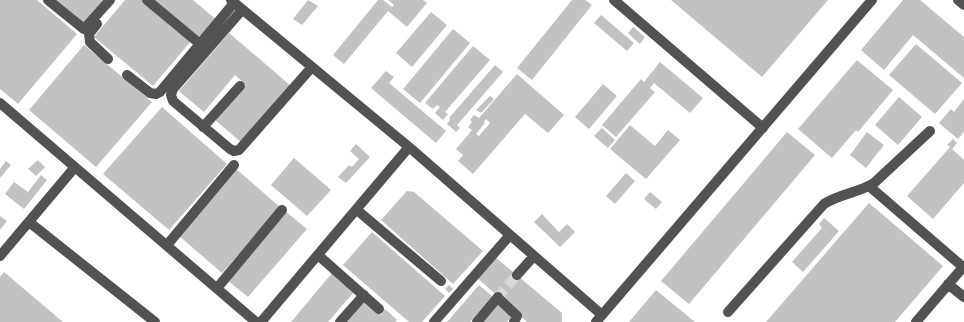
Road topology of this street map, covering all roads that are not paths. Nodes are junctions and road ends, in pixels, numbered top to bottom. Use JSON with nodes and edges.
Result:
{"nodes":[{"id":1,"x":48,"y":0,"type":"edge"},
{"id":2,"x":110,"y":0,"type":"edge"},
{"id":3,"x":118,"y":0,"type":"edge"},
{"id":4,"x":147,"y":0,"type":"edge"},
{"id":5,"x":614,"y":0,"type":"edge"},
{"id":6,"x":872,"y":0,"type":"edge"},
{"id":7,"x":958,"y":0,"type":"edge"},
{"id":8,"x":232,"y":1,"type":"edge"},
{"id":9,"x":964,"y":5,"type":"edge"},
{"id":10,"x":242,"y":10,"type":"junction"},
{"id":11,"x":200,"y":44,"type":"junction"},
{"id":12,"x":108,"y":59,"type":"dead end"},
{"id":13,"x":312,"y":67,"type":"junction"},
{"id":14,"x":127,"y":75,"type":"dead end"},
{"id":15,"x":240,"y":86,"type":"dead end"},
{"id":16,"x":0,"y":103,"type":"edge"},
{"id":17,"x":203,"y":127,"type":"junction"},
{"id":18,"x":763,"y":128,"type":"junction"},
{"id":19,"x":930,"y":131,"type":"dead end"},
{"id":20,"x":409,"y":147,"type":"junction"},
{"id":21,"x":234,"y":166,"type":"dead end"},
{"id":22,"x":75,"y":167,"type":"junction"},
{"id":23,"x":869,"y":186,"type":"junction"},
{"id":24,"x":282,"y":210,"type":"dead end"},
{"id":25,"x":357,"y":210,"type":"junction"},
{"id":26,"x":29,"y":222,"type":"junction"},
{"id":27,"x":510,"y":235,"type":"junction"},
{"id":28,"x":167,"y":245,"type":"junction"},
{"id":29,"x":318,"y":255,"type":"junction"},
{"id":30,"x":0,"y":256,"type":"edge"},
{"id":31,"x":534,"y":256,"type":"junction"},
{"id":32,"x":963,"y":267,"type":"edge"},
{"id":33,"x":517,"y":275,"type":"tunnel mouth"},
{"id":34,"x":441,"y":281,"type":"dead end"},
{"id":35,"x":948,"y":284,"type":"junction"},
{"id":36,"x":218,"y":288,"type":"junction"},
{"id":37,"x":364,"y":295,"type":"junction"},
{"id":38,"x":964,"y":297,"type":"edge"},
{"id":39,"x":379,"y":309,"type":"dead end"},
{"id":40,"x":728,"y":312,"type":"dead end"},
{"id":41,"x":599,"y":319,"type":"edge"},
{"id":42,"x":155,"y":322,"type":"edge"},
{"id":43,"x":256,"y":322,"type":"edge"},
{"id":44,"x":261,"y":322,"type":"edge"},
{"id":45,"x":340,"y":322,"type":"edge"},
{"id":46,"x":434,"y":322,"type":"edge"},
{"id":47,"x":477,"y":322,"type":"edge"},
{"id":48,"x":514,"y":322,"type":"edge"},
{"id":49,"x":916,"y":322,"type":"edge"}],
"edges":[{"from":1,"to":2,"type":"street"},
{"from":3,"to":12,"type":"street"},
{"from":4,"to":11,"type":"street"},
{"from":5,"to":18,"type":"street"},
{"from":6,"to":18,"type":"street"},
{"from":7,"to":9,"type":"street"},
{"from":8,"to":10,"type":"street"},
{"from":8,"to":11,"type":"street"},
{"from":10,"to":13,"type":"street"},
{"from":10,"to":17,"type":"street"},
{"from":11,"to":14,"type":"street"},
{"from":13,"to":17,"type":"street"},
{"from":13,"to":20,"type":"street"},
{"from":15,"to":17,"type":"street"},
{"from":16,"to":22,"type":"street"},
{"from":18,"to":41,"type":"street"},
{"from":19,"to":23,"type":"street"},
{"from":20,"to":25,"type":"street"},
{"from":20,"to":27,"type":"street"},
{"from":21,"to":28,"type":"street"},
{"from":22,"to":26,"type":"street"},
{"from":22,"to":28,"type":"street"},
{"from":23,"to":32,"type":"street"},
{"from":23,"to":40,"type":"street"},
{"from":24,"to":36,"type":"street"},
{"from":25,"to":29,"type":"street"},
{"from":25,"to":34,"type":"street"},
{"from":26,"to":30,"type":"street"},
{"from":26,"to":42,"type":"street"},
{"from":27,"to":31,"type":"street"},
{"from":27,"to":46,"type":"street"},
{"from":28,"to":36,"type":"street"},
{"from":29,"to":37,"type":"street"},
{"from":29,"to":44,"type":"street"},
{"from":31,"to":33,"type":"street"},
{"from":31,"to":41,"type":"street"},
{"from":32,"to":35,"type":"street"},
{"from":35,"to":38,"type":"street"},
{"from":35,"to":49,"type":"street"},
{"from":36,"to":43,"type":"street"},
{"from":37,"to":39,"type":"street"},
{"from":37,"to":45,"type":"street"},
{"from":47,"to":48,"type":"street"}]}
